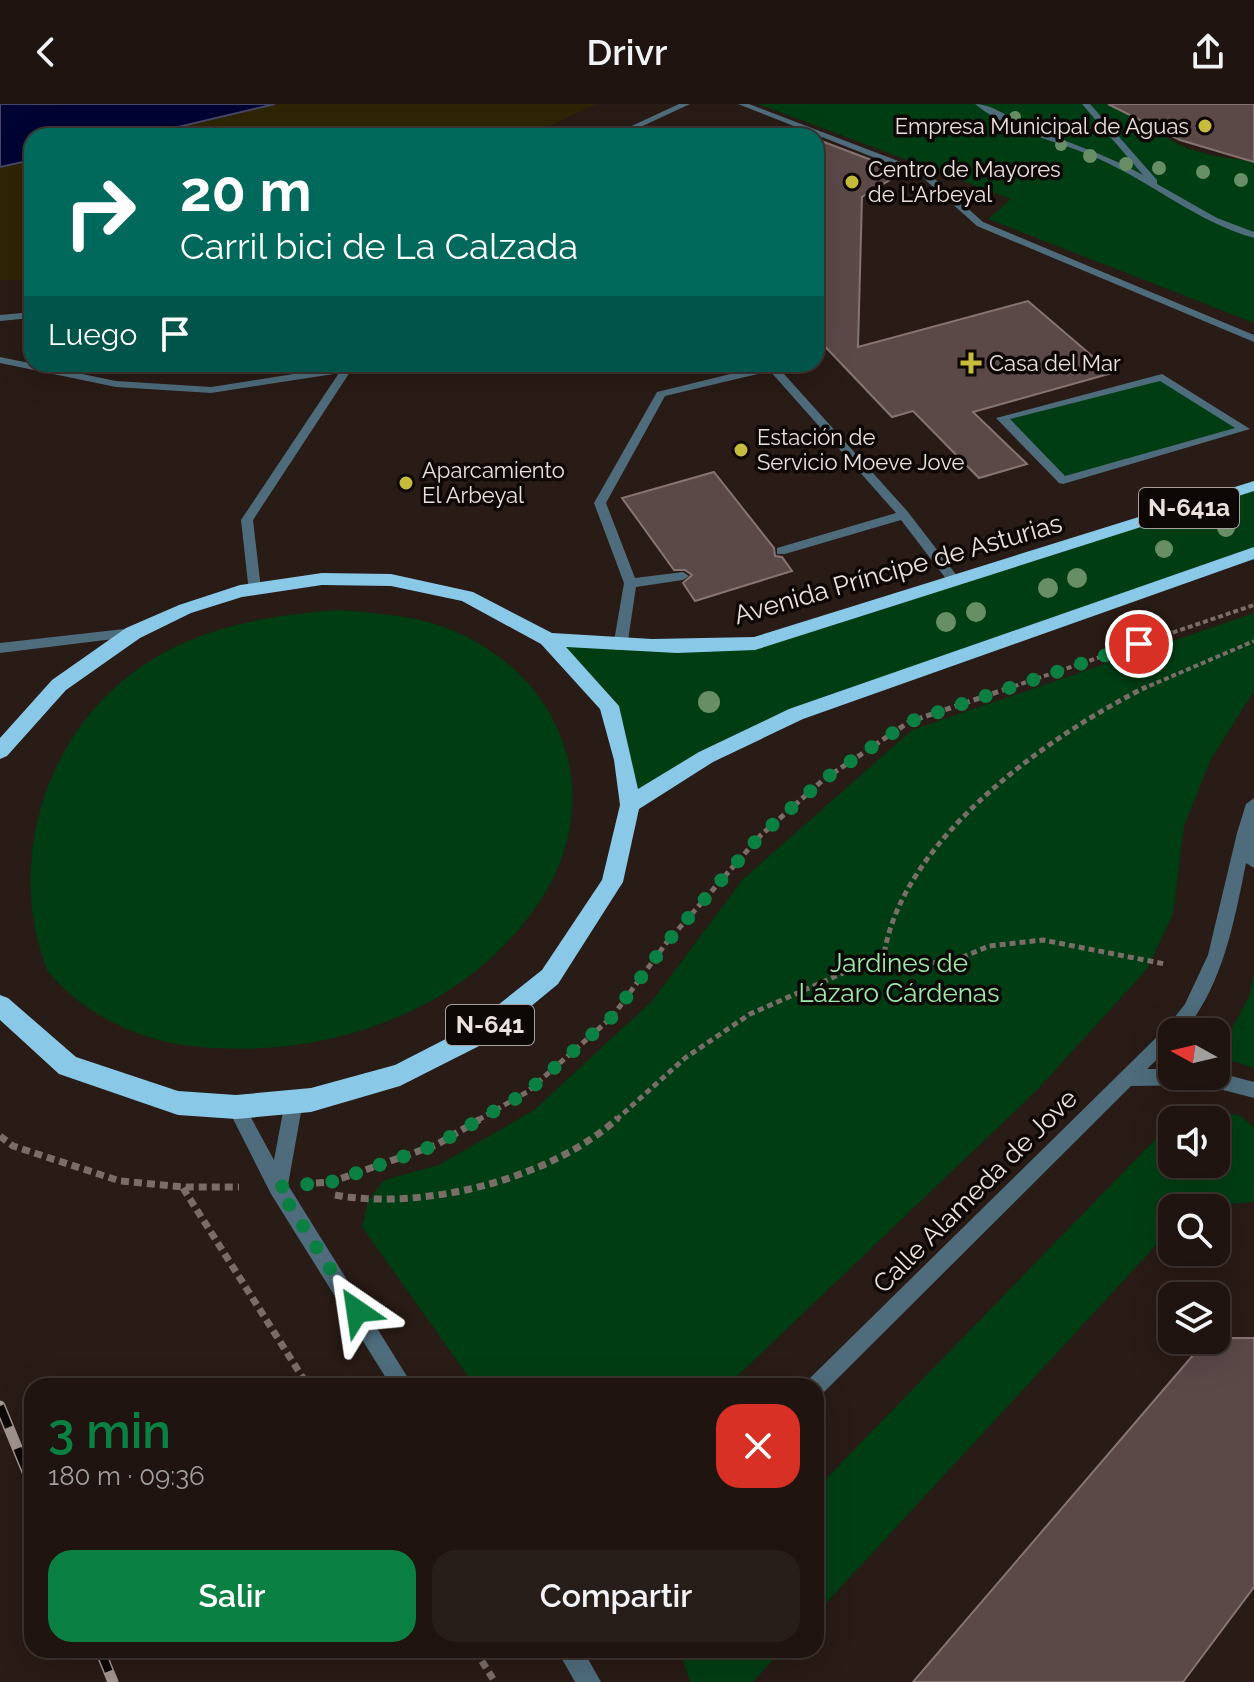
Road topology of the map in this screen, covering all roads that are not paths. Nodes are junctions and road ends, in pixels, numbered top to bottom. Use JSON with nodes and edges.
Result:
{"nodes":[{"id":1,"x":686,"y":104,"type":"edge"},
{"id":2,"x":742,"y":104,"type":"edge"},
{"id":3,"x":979,"y":104,"type":"edge"},
{"id":4,"x":1086,"y":104,"type":"edge"},
{"id":5,"x":632,"y":128,"type":"edge"},
{"id":6,"x":804,"y":128,"type":"edge"},
{"id":7,"x":824,"y":136,"type":"edge"},
{"id":8,"x":1160,"y":189,"type":"junction"},
{"id":9,"x":1254,"y":222,"type":"edge"},
{"id":10,"x":1242,"y":232,"type":"junction"},
{"id":11,"x":1254,"y":235,"type":"edge"},
{"id":12,"x":1165,"y":302,"type":"junction"},
{"id":13,"x":1149,"y":310,"type":"dead end"},
{"id":14,"x":24,"y":316,"type":"edge"},
{"id":15,"x":0,"y":318,"type":"edge"},
{"id":16,"x":1254,"y":326,"type":"edge"},
{"id":17,"x":1232,"y":331,"type":"junction"},
{"id":18,"x":1254,"y":339,"type":"edge"},
{"id":19,"x":0,"y":360,"type":"edge"},
{"id":20,"x":24,"y":366,"type":"edge"},
{"id":21,"x":47,"y":372,"type":"edge"},
{"id":22,"x":315,"y":372,"type":"edge"},
{"id":23,"x":346,"y":372,"type":"edge"},
{"id":24,"x":751,"y":372,"type":"edge"},
{"id":25,"x":776,"y":372,"type":"edge"},
{"id":26,"x":1249,"y":433,"type":"edge"},
{"id":27,"x":1254,"y":486,"type":"edge"},
{"id":28,"x":904,"y":515,"type":"junction"},
{"id":29,"x":1123,"y":529,"type":"joint"},
{"id":30,"x":781,"y":551,"type":"dead end"},
{"id":31,"x":1254,"y":553,"type":"edge"},
{"id":32,"x":683,"y":576,"type":"dead end"},
{"id":33,"x":955,"y":581,"type":"junction"},
{"id":34,"x":630,"y":583,"type":"junction"},
{"id":35,"x":254,"y":589,"type":"junction"},
{"id":36,"x":133,"y":633,"type":"junction"},
{"id":37,"x":548,"y":639,"type":"junction"},
{"id":38,"x":620,"y":647,"type":"junction"},
{"id":39,"x":0,"y":648,"type":"edge"},
{"id":40,"x":0,"y":751,"type":"edge"},
{"id":41,"x":1254,"y":804,"type":"edge"},
{"id":42,"x":630,"y":805,"type":"junction"},
{"id":43,"x":1245,"y":831,"type":"junction"},
{"id":44,"x":1254,"y":862,"type":"edge"},
{"id":45,"x":0,"y":1005,"type":"edge"},
{"id":46,"x":1187,"y":1018,"type":"edge"},
{"id":47,"x":1158,"y":1046,"type":"edge"},
{"id":48,"x":1125,"y":1078,"type":"junction"},
{"id":49,"x":1254,"y":1090,"type":"edge"},
{"id":50,"x":294,"y":1101,"type":"junction"},
{"id":51,"x":236,"y":1107,"type":"junction"},
{"id":52,"x":278,"y":1187,"type":"junction"},
{"id":53,"x":398,"y":1378,"type":"edge"},
{"id":54,"x":824,"y":1378,"type":"edge"},
{"id":55,"x":574,"y":1658,"type":"edge"},
{"id":56,"x":589,"y":1682,"type":"edge"}],
"edges":[{"from":1,"to":5,"type":"street"},
{"from":2,"to":6,"type":"street"},
{"from":3,"to":8,"type":"street"},
{"from":4,"to":8,"type":"street"},
{"from":7,"to":12,"type":"street"},
{"from":8,"to":10,"type":"street"},
{"from":9,"to":10,"type":"street"},
{"from":10,"to":11,"type":"street"},
{"from":12,"to":13,"type":"street"},
{"from":12,"to":17,"type":"street"},
{"from":14,"to":15,"type":"street"},
{"from":16,"to":17,"type":"street"},
{"from":17,"to":18,"type":"street"},
{"from":19,"to":20,"type":"street"},
{"from":21,"to":22,"type":"street"},
{"from":23,"to":35,"type":"street"},
{"from":24,"to":34,"type":"street"},
{"from":25,"to":28,"type":"street"},
{"from":26,"to":26,"type":"street"},
{"from":27,"to":29,"type":"highway","name":"Avenida Príncipe de Asturias","number":"N-641a"},
{"from":28,"to":30,"type":"street"},
{"from":28,"to":33,"type":"street"},
{"from":29,"to":33,"type":"highway","name":"Avenida Príncipe de Asturias","number":"N-641"},
{"from":31,"to":42,"type":"highway"},
{"from":32,"to":34,"type":"street"},
{"from":33,"to":38,"type":"highway","name":"Avenida Príncipe de Asturias","number":"N-641"},
{"from":34,"to":38,"type":"street"},
{"from":35,"to":36,"type":"highway","number":"N-641"},
{"from":35,"to":37,"type":"highway","number":"N-641"},
{"from":36,"to":39,"type":"street"},
{"from":36,"to":40,"type":"highway","number":"N-641"},
{"from":37,"to":38,"type":"highway","name":"Avenida Príncipe de Asturias","number":"N-641"},
{"from":37,"to":42,"type":"highway","number":"N-641"},
{"from":41,"to":43,"type":"street","name":"Calle Alameda de Jove"},
{"from":42,"to":50,"type":"highway","number":"N-641"},
{"from":43,"to":44,"type":"street"},
{"from":43,"to":46,"type":"street","name":"Calle Alameda de Jove"},
{"from":45,"to":51,"type":"highway","number":"N-641"},
{"from":47,"to":48,"type":"street","name":"Calle Alameda de Jove"},
{"from":48,"to":49,"type":"street"},
{"from":48,"to":54,"type":"street","name":"Calle Alameda de Jove"},
{"from":50,"to":51,"type":"highway","number":"N-641"},
{"from":50,"to":52,"type":"street"},
{"from":51,"to":52,"type":"street"},
{"from":52,"to":53,"type":"street"},
{"from":55,"to":56,"type":"street"}]}
